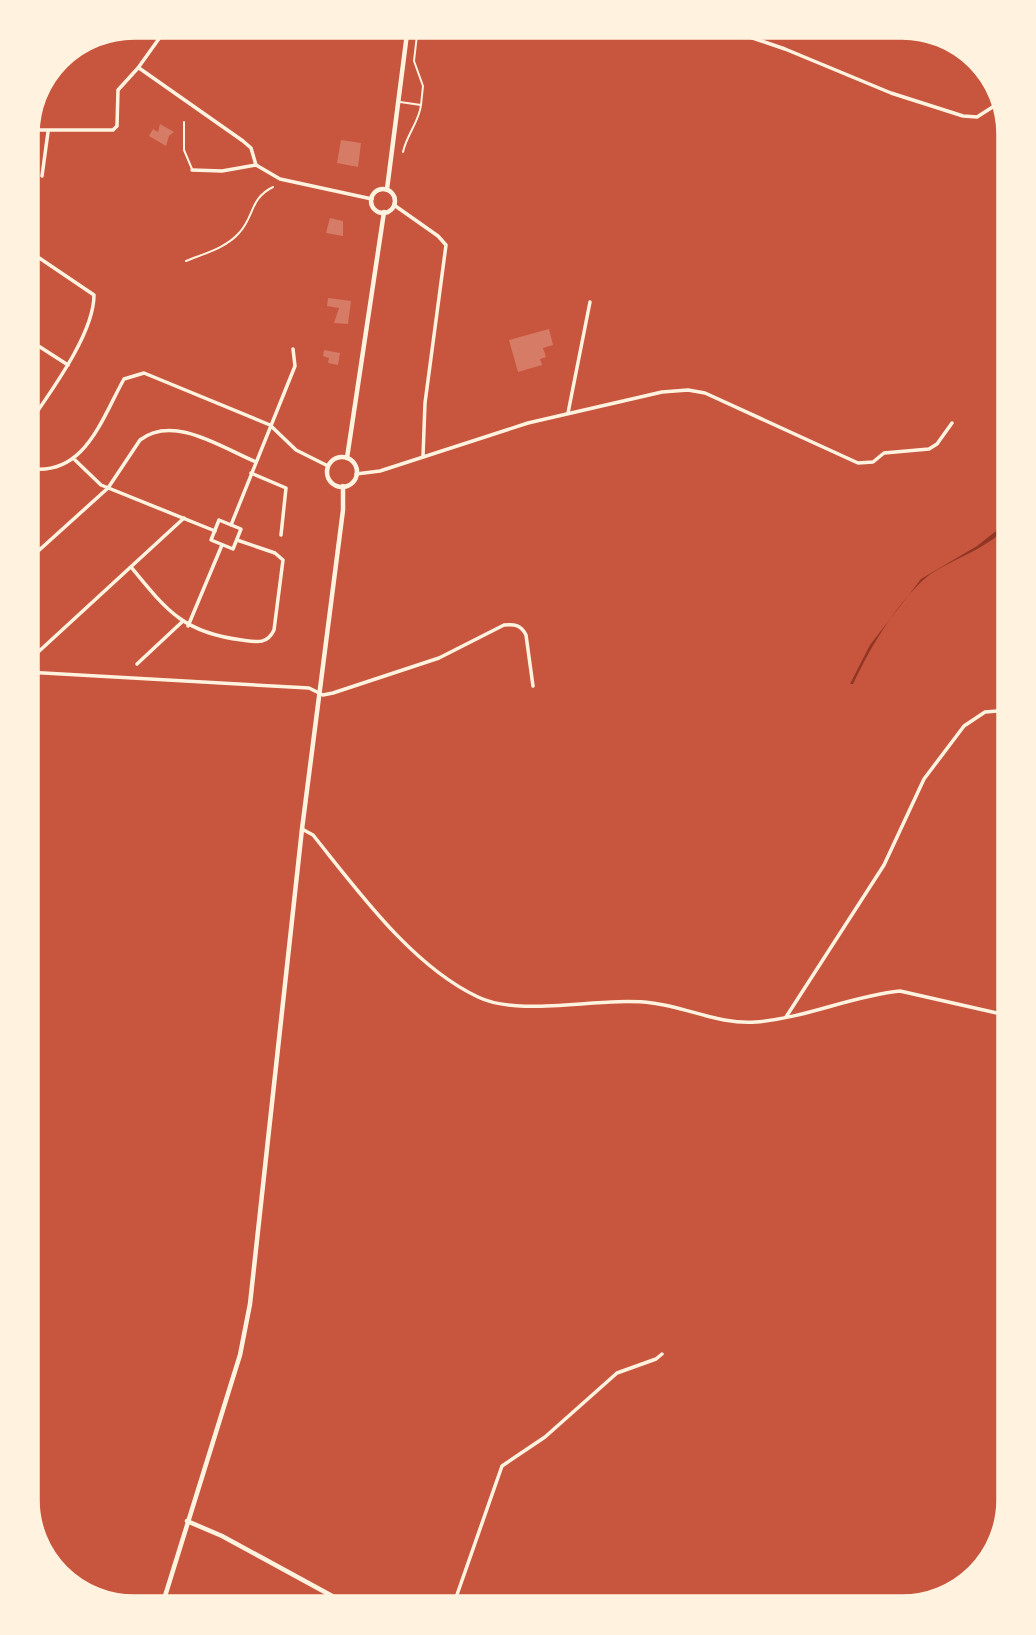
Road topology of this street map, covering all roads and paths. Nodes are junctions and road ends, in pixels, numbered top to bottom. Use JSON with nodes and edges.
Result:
{"nodes":[{"id":1,"x":160,"y":39,"type":"edge"},
{"id":2,"x":406,"y":39,"type":"edge"},
{"id":3,"x":417,"y":39,"type":"edge"},
{"id":4,"x":755,"y":39,"type":"edge"},
{"id":5,"x":138,"y":68,"type":"junction"},
{"id":6,"x":399,"y":102,"type":"junction"},
{"id":7,"x":421,"y":105,"type":"junction"},
{"id":8,"x":993,"y":106,"type":"edge"},
{"id":9,"x":184,"y":122,"type":"dead end"},
{"id":10,"x":39,"y":131,"type":"edge"},
{"id":11,"x":48,"y":132,"type":"junction"},
{"id":12,"x":402,"y":152,"type":"dead end"},
{"id":13,"x":256,"y":165,"type":"junction"},
{"id":14,"x":192,"y":170,"type":"joint"},
{"id":15,"x":42,"y":176,"type":"dead end"},
{"id":16,"x":273,"y":187,"type":"dead end"},
{"id":17,"x":387,"y":189,"type":"junction"},
{"id":18,"x":372,"y":200,"type":"junction"},
{"id":19,"x":394,"y":205,"type":"junction"},
{"id":20,"x":384,"y":212,"type":"junction"},
{"id":21,"x":39,"y":259,"type":"edge"},
{"id":22,"x":186,"y":261,"type":"dead end"},
{"id":23,"x":590,"y":302,"type":"dead end"},
{"id":24,"x":39,"y":346,"type":"edge"},
{"id":25,"x":293,"y":349,"type":"dead end"},
{"id":26,"x":68,"y":365,"type":"junction"},
{"id":27,"x":39,"y":408,"type":"edge"},
{"id":28,"x":568,"y":413,"type":"junction"},
{"id":29,"x":951,"y":423,"type":"dead end"},
{"id":30,"x":270,"y":425,"type":"junction"},
{"id":31,"x":423,"y":456,"type":"junction"},
{"id":32,"x":347,"y":458,"type":"junction"},
{"id":33,"x":75,"y":460,"type":"junction"},
{"id":34,"x":256,"y":461,"type":"junction"},
{"id":35,"x":328,"y":466,"type":"junction"},
{"id":36,"x":39,"y":469,"type":"edge"},
{"id":37,"x":251,"y":473,"type":"junction"},
{"id":38,"x":356,"y":474,"type":"junction"},
{"id":39,"x":343,"y":486,"type":"junction"},
{"id":40,"x":108,"y":488,"type":"junction"},
{"id":41,"x":184,"y":518,"type":"junction"},
{"id":42,"x":231,"y":524,"type":"junction"},
{"id":43,"x":215,"y":531,"type":"junction"},
{"id":44,"x":281,"y":535,"type":"dead end"},
{"id":45,"x":237,"y":540,"type":"junction"},
{"id":46,"x":222,"y":545,"type":"junction"},
{"id":47,"x":39,"y":550,"type":"edge"},
{"id":48,"x":131,"y":567,"type":"junction"},
{"id":49,"x":183,"y":621,"type":"junction"},
{"id":50,"x":188,"y":626,"type":"junction"},
{"id":51,"x":39,"y":651,"type":"edge"},
{"id":52,"x":137,"y":664,"type":"dead end"},
{"id":53,"x":39,"y":674,"type":"edge"},
{"id":54,"x":533,"y":686,"type":"dead end"},
{"id":55,"x":320,"y":693,"type":"junction"},
{"id":56,"x":998,"y":710,"type":"edge"},
{"id":57,"x":302,"y":830,"type":"junction"},
{"id":58,"x":998,"y":1013,"type":"edge"},
{"id":59,"x":786,"y":1017,"type":"junction"},
{"id":60,"x":662,"y":1354,"type":"dead end"},
{"id":61,"x":187,"y":1521,"type":"junction"},
{"id":62,"x":165,"y":1596,"type":"edge"},
{"id":63,"x":332,"y":1596,"type":"edge"},
{"id":64,"x":457,"y":1596,"type":"edge"}],
"edges":[{"from":1,"to":5,"type":"street"},
{"from":2,"to":6,"type":"street"},
{"from":3,"to":7,"type":"lane"},
{"from":4,"to":8,"type":"street"},
{"from":5,"to":11,"type":"street"},
{"from":5,"to":13,"type":"street"},
{"from":6,"to":7,"type":"lane"},
{"from":6,"to":17,"type":"street"},
{"from":7,"to":12,"type":"lane"},
{"from":9,"to":14,"type":"lane"},
{"from":10,"to":11,"type":"street"},
{"from":11,"to":15,"type":"street"},
{"from":13,"to":14,"type":"street"},
{"from":13,"to":18,"type":"street"},
{"from":16,"to":22,"type":"path"},
{"from":17,"to":18,"type":"street"},
{"from":17,"to":19,"type":"street"},
{"from":18,"to":20,"type":"street"},
{"from":19,"to":20,"type":"street"},
{"from":19,"to":31,"type":"street"},
{"from":20,"to":32,"type":"street"},
{"from":21,"to":26,"type":"street"},
{"from":23,"to":28,"type":"street"},
{"from":24,"to":26,"type":"street"},
{"from":25,"to":30,"type":"street"},
{"from":26,"to":27,"type":"street"},
{"from":28,"to":29,"type":"street"},
{"from":28,"to":31,"type":"street"},
{"from":30,"to":33,"type":"street"},
{"from":30,"to":34,"type":"street"},
{"from":30,"to":35,"type":"street"},
{"from":31,"to":38,"type":"street"},
{"from":32,"to":35,"type":"street"},
{"from":32,"to":38,"type":"street"},
{"from":33,"to":36,"type":"street"},
{"from":33,"to":40,"type":"street"},
{"from":34,"to":37,"type":"street"},
{"from":34,"to":40,"type":"street"},
{"from":35,"to":39,"type":"street"},
{"from":37,"to":42,"type":"street"},
{"from":37,"to":44,"type":"street"},
{"from":38,"to":39,"type":"street"},
{"from":39,"to":55,"type":"street"},
{"from":40,"to":41,"type":"street"},
{"from":40,"to":47,"type":"street"},
{"from":41,"to":43,"type":"street"},
{"from":41,"to":48,"type":"street"},
{"from":42,"to":43,"type":"street"},
{"from":42,"to":45,"type":"street"},
{"from":43,"to":46,"type":"street"},
{"from":45,"to":46,"type":"street"},
{"from":45,"to":50,"type":"street"},
{"from":46,"to":50,"type":"street"},
{"from":48,"to":49,"type":"street"},
{"from":48,"to":51,"type":"street"},
{"from":49,"to":50,"type":"street"},
{"from":49,"to":52,"type":"street"},
{"from":53,"to":55,"type":"street"},
{"from":54,"to":55,"type":"street"},
{"from":55,"to":57,"type":"street"},
{"from":56,"to":59,"type":"street"},
{"from":57,"to":59,"type":"street"},
{"from":57,"to":61,"type":"street"},
{"from":58,"to":59,"type":"street"},
{"from":60,"to":64,"type":"street"},
{"from":61,"to":62,"type":"street"},
{"from":61,"to":63,"type":"street"}]}
